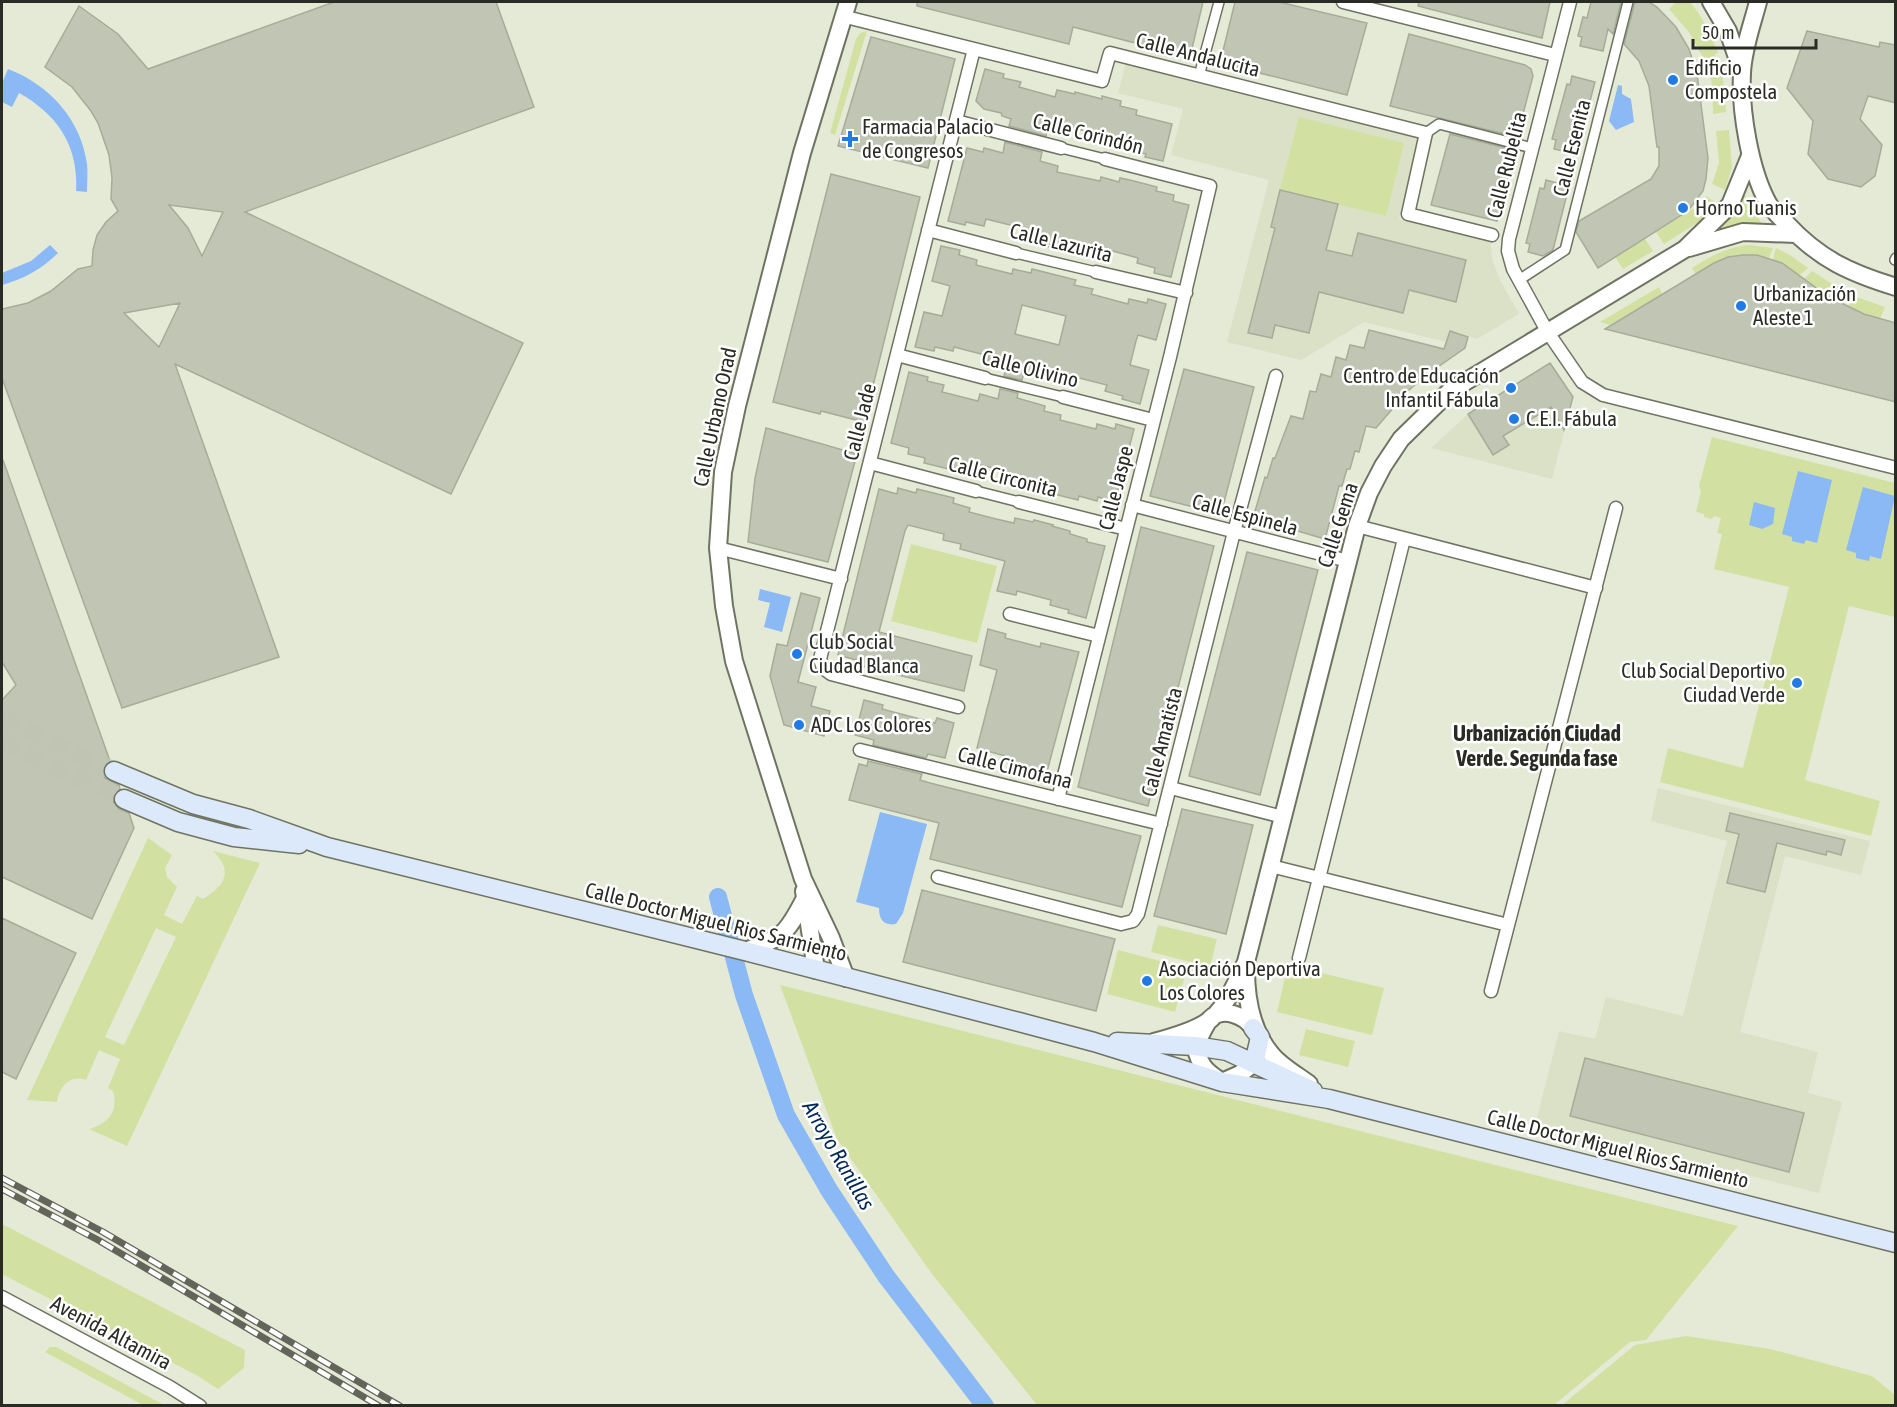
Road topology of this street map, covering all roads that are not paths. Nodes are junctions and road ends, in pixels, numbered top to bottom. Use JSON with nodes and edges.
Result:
{"nodes":[{"id":1,"x":1219,"y":2,"type":"edge"},
{"id":2,"x":1343,"y":2,"type":"edge"},
{"id":3,"x":1570,"y":2,"type":"edge"},
{"id":4,"x":1628,"y":2,"type":"edge"},
{"id":5,"x":1711,"y":2,"type":"edge"},
{"id":6,"x":1758,"y":2,"type":"edge"},
{"id":7,"x":845,"y":9,"type":"edge"},
{"id":8,"x":974,"y":49,"type":"junction"},
{"id":9,"x":1555,"y":55,"type":"junction"},
{"id":10,"x":1742,"y":73,"type":"junction"},
{"id":11,"x":1199,"y":76,"type":"junction"},
{"id":12,"x":956,"y":121,"type":"junction"},
{"id":13,"x":1426,"y":133,"type":"junction"},
{"id":14,"x":1062,"y":148,"type":"joint"},
{"id":15,"x":1532,"y":148,"type":"junction"},
{"id":16,"x":1750,"y":156,"type":"junction"},
{"id":17,"x":1104,"y":159,"type":"joint"},
{"id":18,"x":1210,"y":186,"type":"joint"},
{"id":19,"x":928,"y":231,"type":"junction"},
{"id":20,"x":1796,"y":234,"type":"junction"},
{"id":21,"x":1492,"y":235,"type":"joint"},
{"id":22,"x":1509,"y":239,"type":"junction"},
{"id":23,"x":1685,"y":249,"type":"junction"},
{"id":24,"x":1016,"y":253,"type":"joint"},
{"id":25,"x":1096,"y":272,"type":"joint"},
{"id":26,"x":1519,"y":280,"type":"junction"},
{"id":27,"x":1896,"y":287,"type":"edge"},
{"id":28,"x":1186,"y":293,"type":"junction"},
{"id":29,"x":1547,"y":331,"type":"junction"},
{"id":30,"x":897,"y":355,"type":"junction"},
{"id":31,"x":1276,"y":376,"type":"dead end"},
{"id":32,"x":985,"y":378,"type":"joint"},
{"id":33,"x":1063,"y":397,"type":"joint"},
{"id":34,"x":1153,"y":420,"type":"junction"},
{"id":35,"x":870,"y":463,"type":"junction"},
{"id":36,"x":1896,"y":468,"type":"edge"},
{"id":37,"x":976,"y":491,"type":"joint"},
{"id":38,"x":1019,"y":502,"type":"joint"},
{"id":39,"x":1132,"y":506,"type":"junction"},
{"id":40,"x":1616,"y":508,"type":"dead end"},
{"id":41,"x":1357,"y":526,"type":"junction"},
{"id":42,"x":1126,"y":529,"type":"junction"},
{"id":43,"x":1234,"y":532,"type":"junction"},
{"id":44,"x":1404,"y":539,"type":"junction"},
{"id":45,"x":718,"y":548,"type":"junction"},
{"id":46,"x":1348,"y":561,"type":"junction"},
{"id":47,"x":841,"y":579,"type":"junction"},
{"id":48,"x":1596,"y":588,"type":"junction"},
{"id":49,"x":1010,"y":614,"type":"dead end"},
{"id":50,"x":1099,"y":636,"type":"junction"},
{"id":51,"x":958,"y":707,"type":"dead end"},
{"id":52,"x":860,"y":750,"type":"dead end"},
{"id":53,"x":114,"y":771,"type":"tunnel mouth"},
{"id":54,"x":1171,"y":788,"type":"junction"},
{"id":55,"x":124,"y":799,"type":"tunnel mouth"},
{"id":56,"x":1058,"y":799,"type":"junction"},
{"id":57,"x":1283,"y":817,"type":"junction"},
{"id":58,"x":1161,"y":824,"type":"junction"},
{"id":59,"x":327,"y":848,"type":"junction"},
{"id":60,"x":1271,"y":866,"type":"junction"},
{"id":61,"x":938,"y":877,"type":"dead end"},
{"id":62,"x":1320,"y":878,"type":"junction"},
{"id":63,"x":803,"y":879,"type":"junction"},
{"id":64,"x":804,"y":900,"type":"junction"},
{"id":65,"x":1508,"y":925,"type":"junction"},
{"id":66,"x":831,"y":938,"type":"junction"},
{"id":67,"x":745,"y":951,"type":"junction"},
{"id":68,"x":1299,"y":958,"type":"dead end"},
{"id":69,"x":1246,"y":962,"type":"junction"},
{"id":70,"x":816,"y":970,"type":"junction"},
{"id":71,"x":846,"y":978,"type":"junction"},
{"id":72,"x":1491,"y":991,"type":"dead end"},
{"id":73,"x":1210,"y":1019,"type":"junction"},
{"id":74,"x":1257,"y":1032,"type":"junction"},
{"id":75,"x":1094,"y":1042,"type":"junction"},
{"id":76,"x":1147,"y":1043,"type":"junction"},
{"id":77,"x":1195,"y":1046,"type":"junction"},
{"id":78,"x":1254,"y":1063,"type":"junction"},
{"id":79,"x":1222,"y":1082,"type":"junction"},
{"id":80,"x":1329,"y":1099,"type":"junction"},
{"id":81,"x":1896,"y":1243,"type":"edge"},
{"id":82,"x":2,"y":1297,"type":"edge"},
{"id":83,"x":200,"y":1406,"type":"edge"}],
"edges":[{"from":1,"to":11,"type":"street"},
{"from":2,"to":9,"type":"street"},
{"from":3,"to":9,"type":"street","name":"Calle Rubelita"},
{"from":4,"to":26,"type":"street","name":"Calle Esenita"},
{"from":5,"to":10,"type":"street"},
{"from":6,"to":10,"type":"street"},
{"from":7,"to":8,"type":"street","name":"Calle Andalucita"},
{"from":7,"to":45,"type":"street","name":"Calle Urbano Orad"},
{"from":8,"to":11,"type":"street","name":"Calle Andalucita"},
{"from":8,"to":12,"type":"street","name":"Calle Jade"},
{"from":9,"to":15,"type":"street","name":"Calle Rubelita"},
{"from":10,"to":16,"type":"street"},
{"from":11,"to":13,"type":"street","name":"Calle Andalucita"},
{"from":12,"to":14,"type":"street","name":"Calle Corindón"},
{"from":12,"to":19,"type":"street","name":"Calle Jade"},
{"from":13,"to":15,"type":"street","name":"Calle Andalucita"},
{"from":13,"to":21,"type":"street"},
{"from":14,"to":17,"type":"street","name":"Calle Corindón"},
{"from":15,"to":22,"type":"street","name":"Calle Rubelita"},
{"from":16,"to":20,"type":"street"},
{"from":16,"to":23,"type":"street"},
{"from":17,"to":18,"type":"street","name":"Calle Corindón"},
{"from":18,"to":28,"type":"street","name":"Calle Jaspe"},
{"from":19,"to":24,"type":"street","name":"Calle Lazurita"},
{"from":19,"to":30,"type":"street","name":"Calle Jade"},
{"from":20,"to":23,"type":"street"},
{"from":20,"to":27,"type":"street"},
{"from":21,"to":22,"type":"street"},
{"from":22,"to":26,"type":"street","name":"Calle Rubelita"},
{"from":23,"to":29,"type":"street","name":"Calle Gema"},
{"from":24,"to":25,"type":"street","name":"Calle Lazurita"},
{"from":25,"to":28,"type":"street","name":"Calle Lazurita"},
{"from":26,"to":29,"type":"street","name":"Calle Rubelita"},
{"from":28,"to":34,"type":"street","name":"Calle Jaspe"},
{"from":29,"to":36,"type":"street","name":"Calle Rubelita"},
{"from":29,"to":41,"type":"street","name":"Calle Gema"},
{"from":30,"to":32,"type":"street","name":"Calle Olivino"},
{"from":30,"to":35,"type":"street","name":"Calle Jade"},
{"from":31,"to":43,"type":"street","name":"Calle Amatista"},
{"from":32,"to":33,"type":"street","name":"Calle Olivino"},
{"from":33,"to":34,"type":"street","name":"Calle Olivino"},
{"from":34,"to":39,"type":"street","name":"Calle Jaspe"},
{"from":35,"to":37,"type":"street","name":"Calle Circonita"},
{"from":35,"to":47,"type":"street","name":"Calle Jade"},
{"from":37,"to":38,"type":"street","name":"Calle Circonita"},
{"from":38,"to":42,"type":"street","name":"Calle Circonita"},
{"from":39,"to":42,"type":"street","name":"Calle Jaspe"},
{"from":39,"to":43,"type":"street","name":"Calle Espinela"},
{"from":40,"to":48,"type":"street"},
{"from":41,"to":44,"type":"street"},
{"from":41,"to":46,"type":"street","name":"Calle Gema"},
{"from":42,"to":50,"type":"street","name":"Calle Jaspe"},
{"from":43,"to":46,"type":"street","name":"Calle Espinela"},
{"from":43,"to":54,"type":"street","name":"Calle Amatista"},
{"from":44,"to":48,"type":"street"},
{"from":44,"to":62,"type":"street"},
{"from":45,"to":47,"type":"street"},
{"from":45,"to":63,"type":"street","name":"Calle Urbano Orad"},
{"from":46,"to":57,"type":"street","name":"Calle Gema"},
{"from":47,"to":51,"type":"street","name":"Calle Jade"},
{"from":48,"to":65,"type":"street"},
{"from":49,"to":50,"type":"street"},
{"from":50,"to":56,"type":"street","name":"Calle Jaspe"},
{"from":52,"to":56,"type":"street","name":"Calle Cimofana"},
{"from":53,"to":59,"type":"main road","name":"Calle Doctor Miguel Rios Sarmiento"},
{"from":54,"to":57,"type":"street"},
{"from":54,"to":58,"type":"street","name":"Calle Amatista"},
{"from":55,"to":59,"type":"main road","name":"Calle Doctor Miguel Rios Sarmiento"},
{"from":56,"to":58,"type":"street","name":"Calle Cimofana"},
{"from":57,"to":60,"type":"street","name":"Calle Gema"},
{"from":58,"to":61,"type":"street","name":"Calle Amatista"},
{"from":59,"to":67,"type":"main road","name":"Calle Doctor Miguel Rios Sarmiento"},
{"from":60,"to":62,"type":"street"},
{"from":60,"to":69,"type":"street","name":"Calle Gema"},
{"from":62,"to":65,"type":"street"},
{"from":62,"to":68,"type":"street"},
{"from":63,"to":64,"type":"street","name":"Calle Urbano Orad"},
{"from":63,"to":66,"type":"street","name":"Calle Urbano Orad"},
{"from":64,"to":67,"type":"street"},
{"from":64,"to":70,"type":"street","name":"Calle Urbano Orad"},
{"from":65,"to":72,"type":"street"},
{"from":66,"to":70,"type":"street"},
{"from":66,"to":71,"type":"street","name":"Calle Urbano Orad"},
{"from":67,"to":70,"type":"main road","name":"Calle Doctor Miguel Rios Sarmiento"},
{"from":69,"to":73,"type":"street","name":"Calle Gema"},
{"from":69,"to":74,"type":"street","name":"Calle Gema"},
{"from":70,"to":71,"type":"main road","name":"Calle Doctor Miguel Rios Sarmiento"},
{"from":71,"to":75,"type":"main road","name":"Calle Doctor Miguel Rios Sarmiento"},
{"from":73,"to":74,"type":"street"},
{"from":73,"to":76,"type":"street","name":"Calle Gema"},
{"from":73,"to":77,"type":"street"},
{"from":74,"to":78,"type":"main road"},
{"from":74,"to":80,"type":"street","name":"Calle Gema"},
{"from":75,"to":76,"type":"main road","name":"Calle Doctor Miguel Rios Sarmiento"},
{"from":75,"to":79,"type":"main road","name":"Calle Doctor Miguel Rios Sarmiento"},
{"from":76,"to":77,"type":"main road","name":"Calle Doctor Miguel Rios Sarmiento"},
{"from":77,"to":78,"type":"main road","name":"Calle Doctor Miguel Rios Sarmiento"},
{"from":77,"to":79,"type":"street"},
{"from":78,"to":79,"type":"street"},
{"from":78,"to":80,"type":"main road","name":"Calle Doctor Miguel Rios Sarmiento"},
{"from":79,"to":80,"type":"main road","name":"Calle Doctor Miguel Rios Sarmiento"},
{"from":80,"to":81,"type":"main road","name":"Calle Doctor Miguel Rios Sarmiento"},
{"from":82,"to":83,"type":"street","name":"Avenida Altamira"}]}
